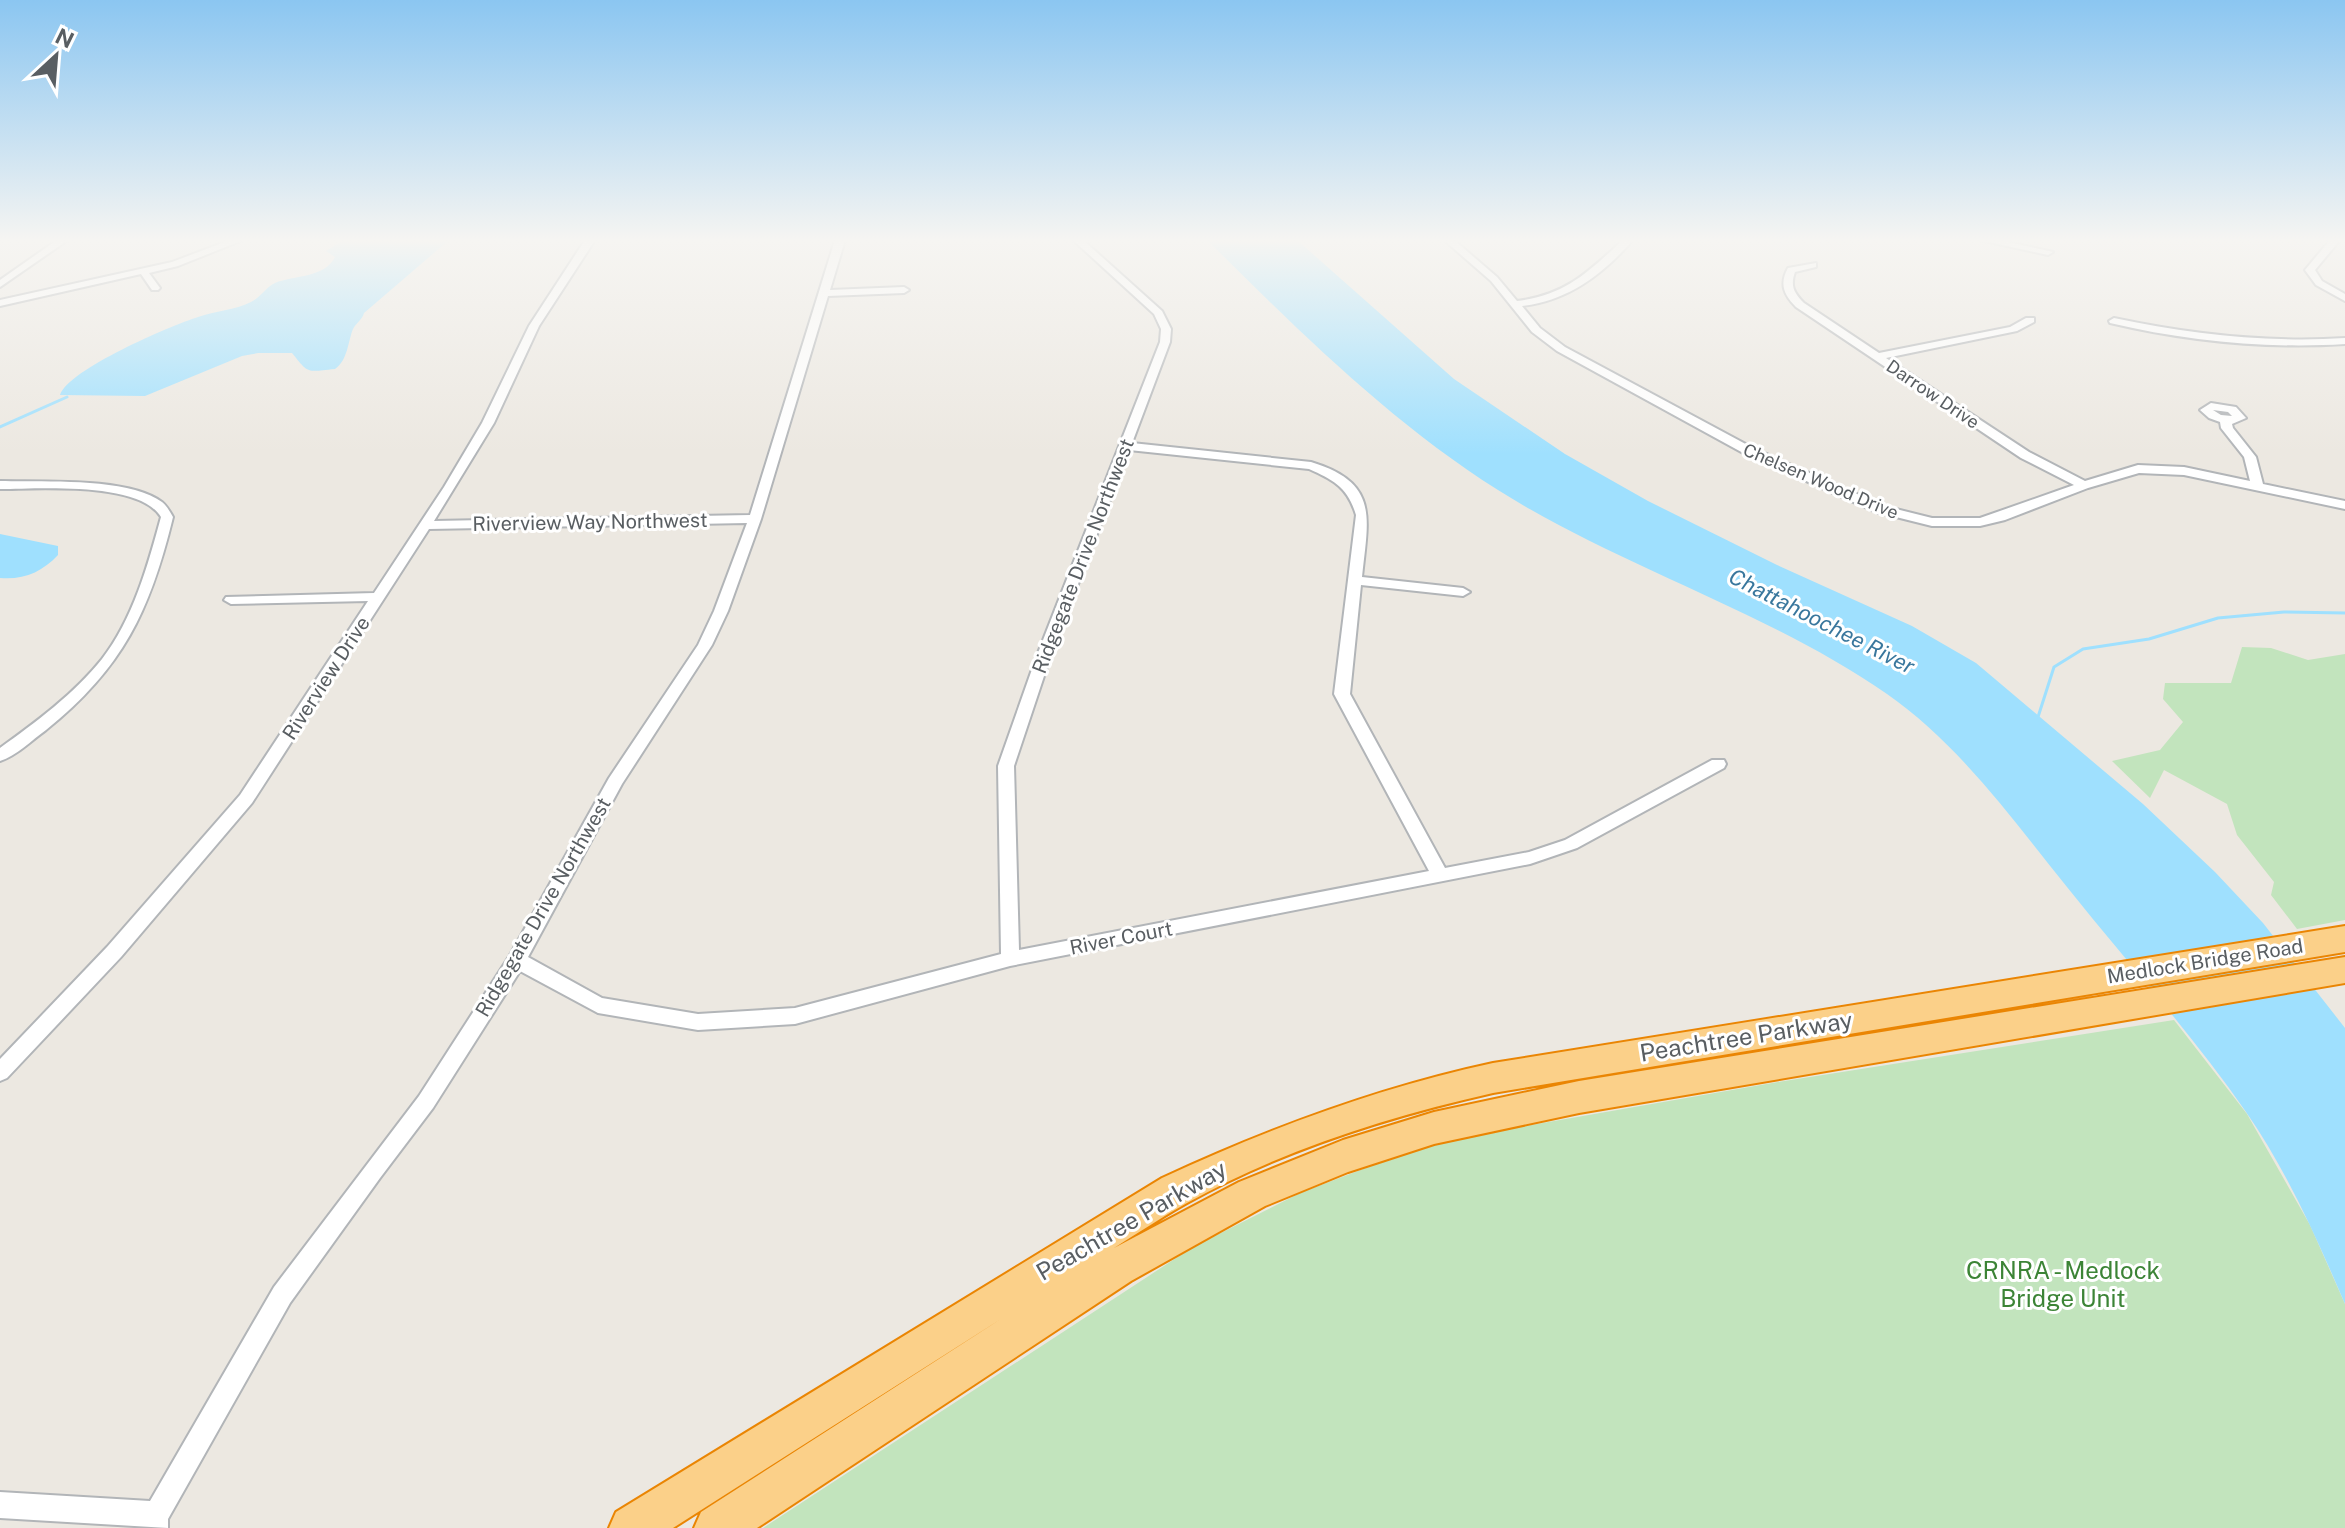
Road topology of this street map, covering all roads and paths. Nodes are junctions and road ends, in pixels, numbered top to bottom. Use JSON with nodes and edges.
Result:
{"nodes":[{"id":1,"x":544,"y":311,"type":"edge"},
{"id":2,"x":819,"y":311,"type":"edge"},
{"id":3,"x":1156,"y":311,"type":"edge"},
{"id":4,"x":1520,"y":311,"type":"edge"},
{"id":5,"x":1810,"y":311,"type":"edge"},
{"id":6,"x":2030,"y":320,"type":"dead end"},
{"id":7,"x":2114,"y":321,"type":"dead end"},
{"id":8,"x":2345,"y":341,"type":"edge"},
{"id":9,"x":1878,"y":356,"type":"junction"},
{"id":10,"x":2225,"y":420,"type":"dead end"},
{"id":11,"x":1125,"y":446,"type":"junction"},
{"id":12,"x":0,"y":485,"type":"edge"},
{"id":13,"x":2084,"y":485,"type":"junction"},
{"id":14,"x":2257,"y":486,"type":"junction"},
{"id":15,"x":2345,"y":505,"type":"edge"},
{"id":16,"x":755,"y":519,"type":"junction"},
{"id":17,"x":425,"y":525,"type":"junction"},
{"id":18,"x":1355,"y":580,"type":"junction"},
{"id":19,"x":1463,"y":592,"type":"dead end"},
{"id":20,"x":379,"y":597,"type":"junction"},
{"id":21,"x":231,"y":600,"type":"dead end"},
{"id":22,"x":0,"y":756,"type":"edge"},
{"id":23,"x":1718,"y":764,"type":"dead end"},
{"id":24,"x":1440,"y":875,"type":"junction"},
{"id":25,"x":2343,"y":949,"type":"edge"},
{"id":26,"x":1010,"y":959,"type":"junction"},
{"id":27,"x":517,"y":960,"type":"junction"},
{"id":28,"x":2064,"y":984,"type":"joint"},
{"id":29,"x":2088,"y":1013,"type":"joint"},
{"id":30,"x":0,"y":1072,"type":"edge"},
{"id":31,"x":0,"y":1505,"type":"edge"},
{"id":32,"x":155,"y":1522,"type":"edge"},
{"id":33,"x":632,"y":1528,"type":"edge"},
{"id":34,"x":717,"y":1528,"type":"edge"}],
"edges":[{"from":1,"to":17,"type":"street","name":"Riverview Drive"},
{"from":2,"to":16,"type":"street","name":"Ridgegate Drive Northwest"},
{"from":3,"to":11,"type":"street","name":"Ridgegate Drive Northwest"},
{"from":4,"to":13,"type":"street","name":"Chelsen Wood Drive"},
{"from":5,"to":9,"type":"street","name":"Darrow Drive"},
{"from":6,"to":9,"type":"street"},
{"from":7,"to":8,"type":"street"},
{"from":9,"to":13,"type":"street","name":"Darrow Drive"},
{"from":10,"to":14,"type":"street"},
{"from":11,"to":18,"type":"street"},
{"from":11,"to":26,"type":"street","name":"Ridgegate Drive Northwest"},
{"from":12,"to":22,"type":"street"},
{"from":13,"to":14,"type":"street","name":"Chelsen Wood Drive"},
{"from":14,"to":15,"type":"street","name":"Chelsen Wood Drive"},
{"from":16,"to":17,"type":"street","name":"Riverview Way Northwest"},
{"from":16,"to":27,"type":"street","name":"Ridgegate Drive Northwest"},
{"from":17,"to":20,"type":"street","name":"Riverview Drive"},
{"from":18,"to":19,"type":"street"},
{"from":18,"to":24,"type":"street"},
{"from":20,"to":21,"type":"street"},
{"from":20,"to":30,"type":"street","name":"Riverview Drive"},
{"from":23,"to":24,"type":"street","name":"River Court"},
{"from":24,"to":26,"type":"street","name":"River Court"},
{"from":25,"to":28,"type":"highway","name":"Medlock Bridge Road"},
{"from":25,"to":29,"type":"highway","name":"Medlock Bridge Road"},
{"from":26,"to":27,"type":"street","name":"River Court"},
{"from":27,"to":32,"type":"street","name":"Ridgegate Drive Northwest"},
{"from":28,"to":33,"type":"highway","name":"Peachtree Parkway"},
{"from":29,"to":34,"type":"highway","name":"Peachtree Parkway"},
{"from":31,"to":32,"type":"street"}]}
